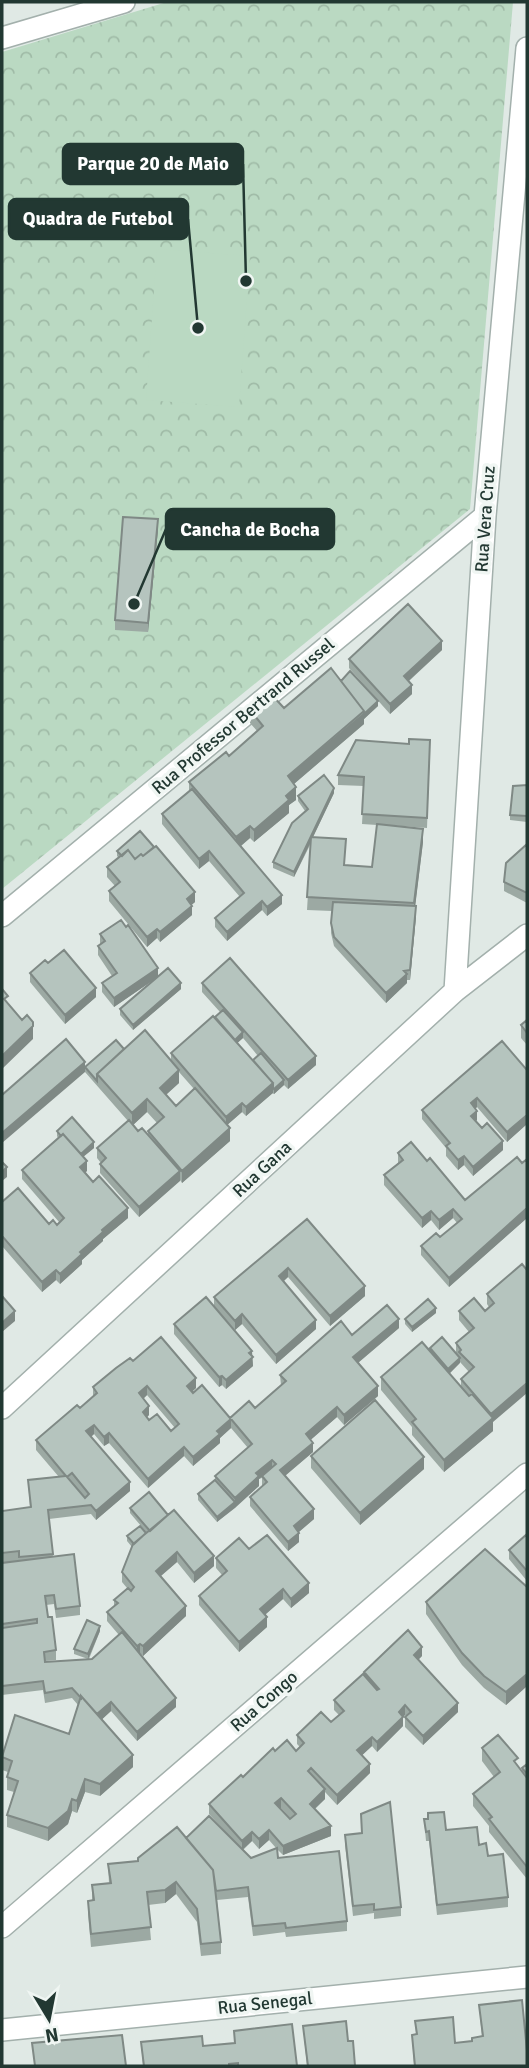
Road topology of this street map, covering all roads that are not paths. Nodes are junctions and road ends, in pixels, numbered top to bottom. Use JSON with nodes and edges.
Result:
{"nodes":[{"id":1,"x":124,"y":2,"type":"edge"},
{"id":2,"x":2,"y":38,"type":"edge"},
{"id":3,"x":527,"y":48,"type":"edge"},
{"id":4,"x":485,"y":516,"type":"junction"},
{"id":5,"x":2,"y":916,"type":"edge"},
{"id":6,"x":527,"y":935,"type":"edge"},
{"id":7,"x":455,"y":991,"type":"junction"},
{"id":8,"x":2,"y":1408,"type":"edge"},
{"id":9,"x":527,"y":1474,"type":"edge"},
{"id":10,"x":2,"y":1927,"type":"edge"},
{"id":11,"x":527,"y":1977,"type":"edge"},
{"id":12,"x":2,"y":2030,"type":"edge"}],
"edges":[{"from":1,"to":2,"type":"street"},
{"from":3,"to":4,"type":"street","name":"Rua Vera Cruz"},
{"from":4,"to":5,"type":"street","name":"Rua Professor Bertrand Russel"},
{"from":4,"to":7,"type":"street","name":"Rua Vera Cruz"},
{"from":6,"to":7,"type":"street","name":"Rua Gana"},
{"from":7,"to":8,"type":"street","name":"Rua Gana"},
{"from":9,"to":10,"type":"street","name":"Rua Congo"},
{"from":11,"to":12,"type":"street","name":"Rua Senegal"}]}
